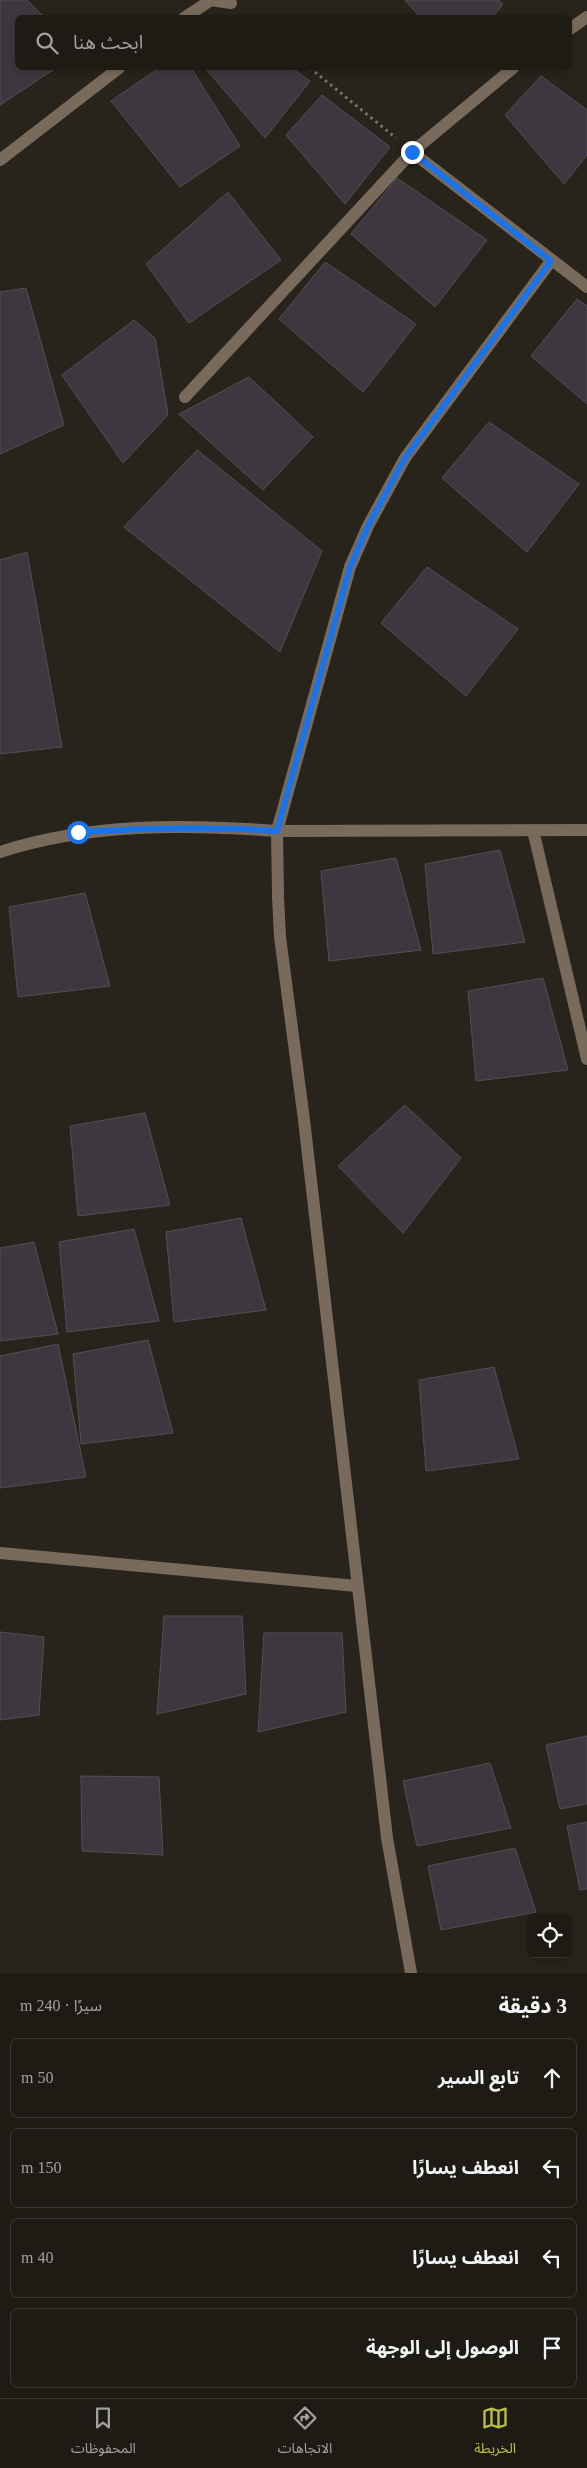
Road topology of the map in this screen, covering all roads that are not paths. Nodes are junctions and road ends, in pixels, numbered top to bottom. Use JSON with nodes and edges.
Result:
{"nodes":[{"id":1,"x":232,"y":3,"type":"dead end"},
{"id":2,"x":188,"y":15,"type":"edge"},
{"id":3,"x":587,"y":18,"type":"edge"},
{"id":4,"x":572,"y":28,"type":"edge"},
{"id":5,"x":115,"y":70,"type":"edge"},
{"id":6,"x":511,"y":70,"type":"edge"},
{"id":7,"x":412,"y":152,"type":"junction"},
{"id":8,"x":0,"y":160,"type":"edge"},
{"id":9,"x":551,"y":261,"type":"junction"},
{"id":10,"x":587,"y":288,"type":"edge"},
{"id":11,"x":185,"y":397,"type":"dead end"},
{"id":12,"x":533,"y":830,"type":"junction"},
{"id":13,"x":587,"y":830,"type":"edge"},
{"id":14,"x":277,"y":831,"type":"junction"},
{"id":15,"x":0,"y":852,"type":"edge"},
{"id":16,"x":587,"y":1059,"type":"edge"},
{"id":17,"x":0,"y":1553,"type":"edge"},
{"id":18,"x":357,"y":1586,"type":"junction"},
{"id":19,"x":411,"y":1973,"type":"edge"}],
"edges":[{"from":1,"to":2,"type":"street"},
{"from":3,"to":4,"type":"street"},
{"from":5,"to":8,"type":"street"},
{"from":6,"to":7,"type":"street"},
{"from":7,"to":9,"type":"street"},
{"from":7,"to":11,"type":"street"},
{"from":9,"to":10,"type":"street"},
{"from":9,"to":14,"type":"street"},
{"from":12,"to":13,"type":"street"},
{"from":12,"to":14,"type":"street"},
{"from":12,"to":16,"type":"street"},
{"from":14,"to":15,"type":"street"},
{"from":14,"to":18,"type":"street"},
{"from":17,"to":18,"type":"street"},
{"from":18,"to":19,"type":"street"}]}
